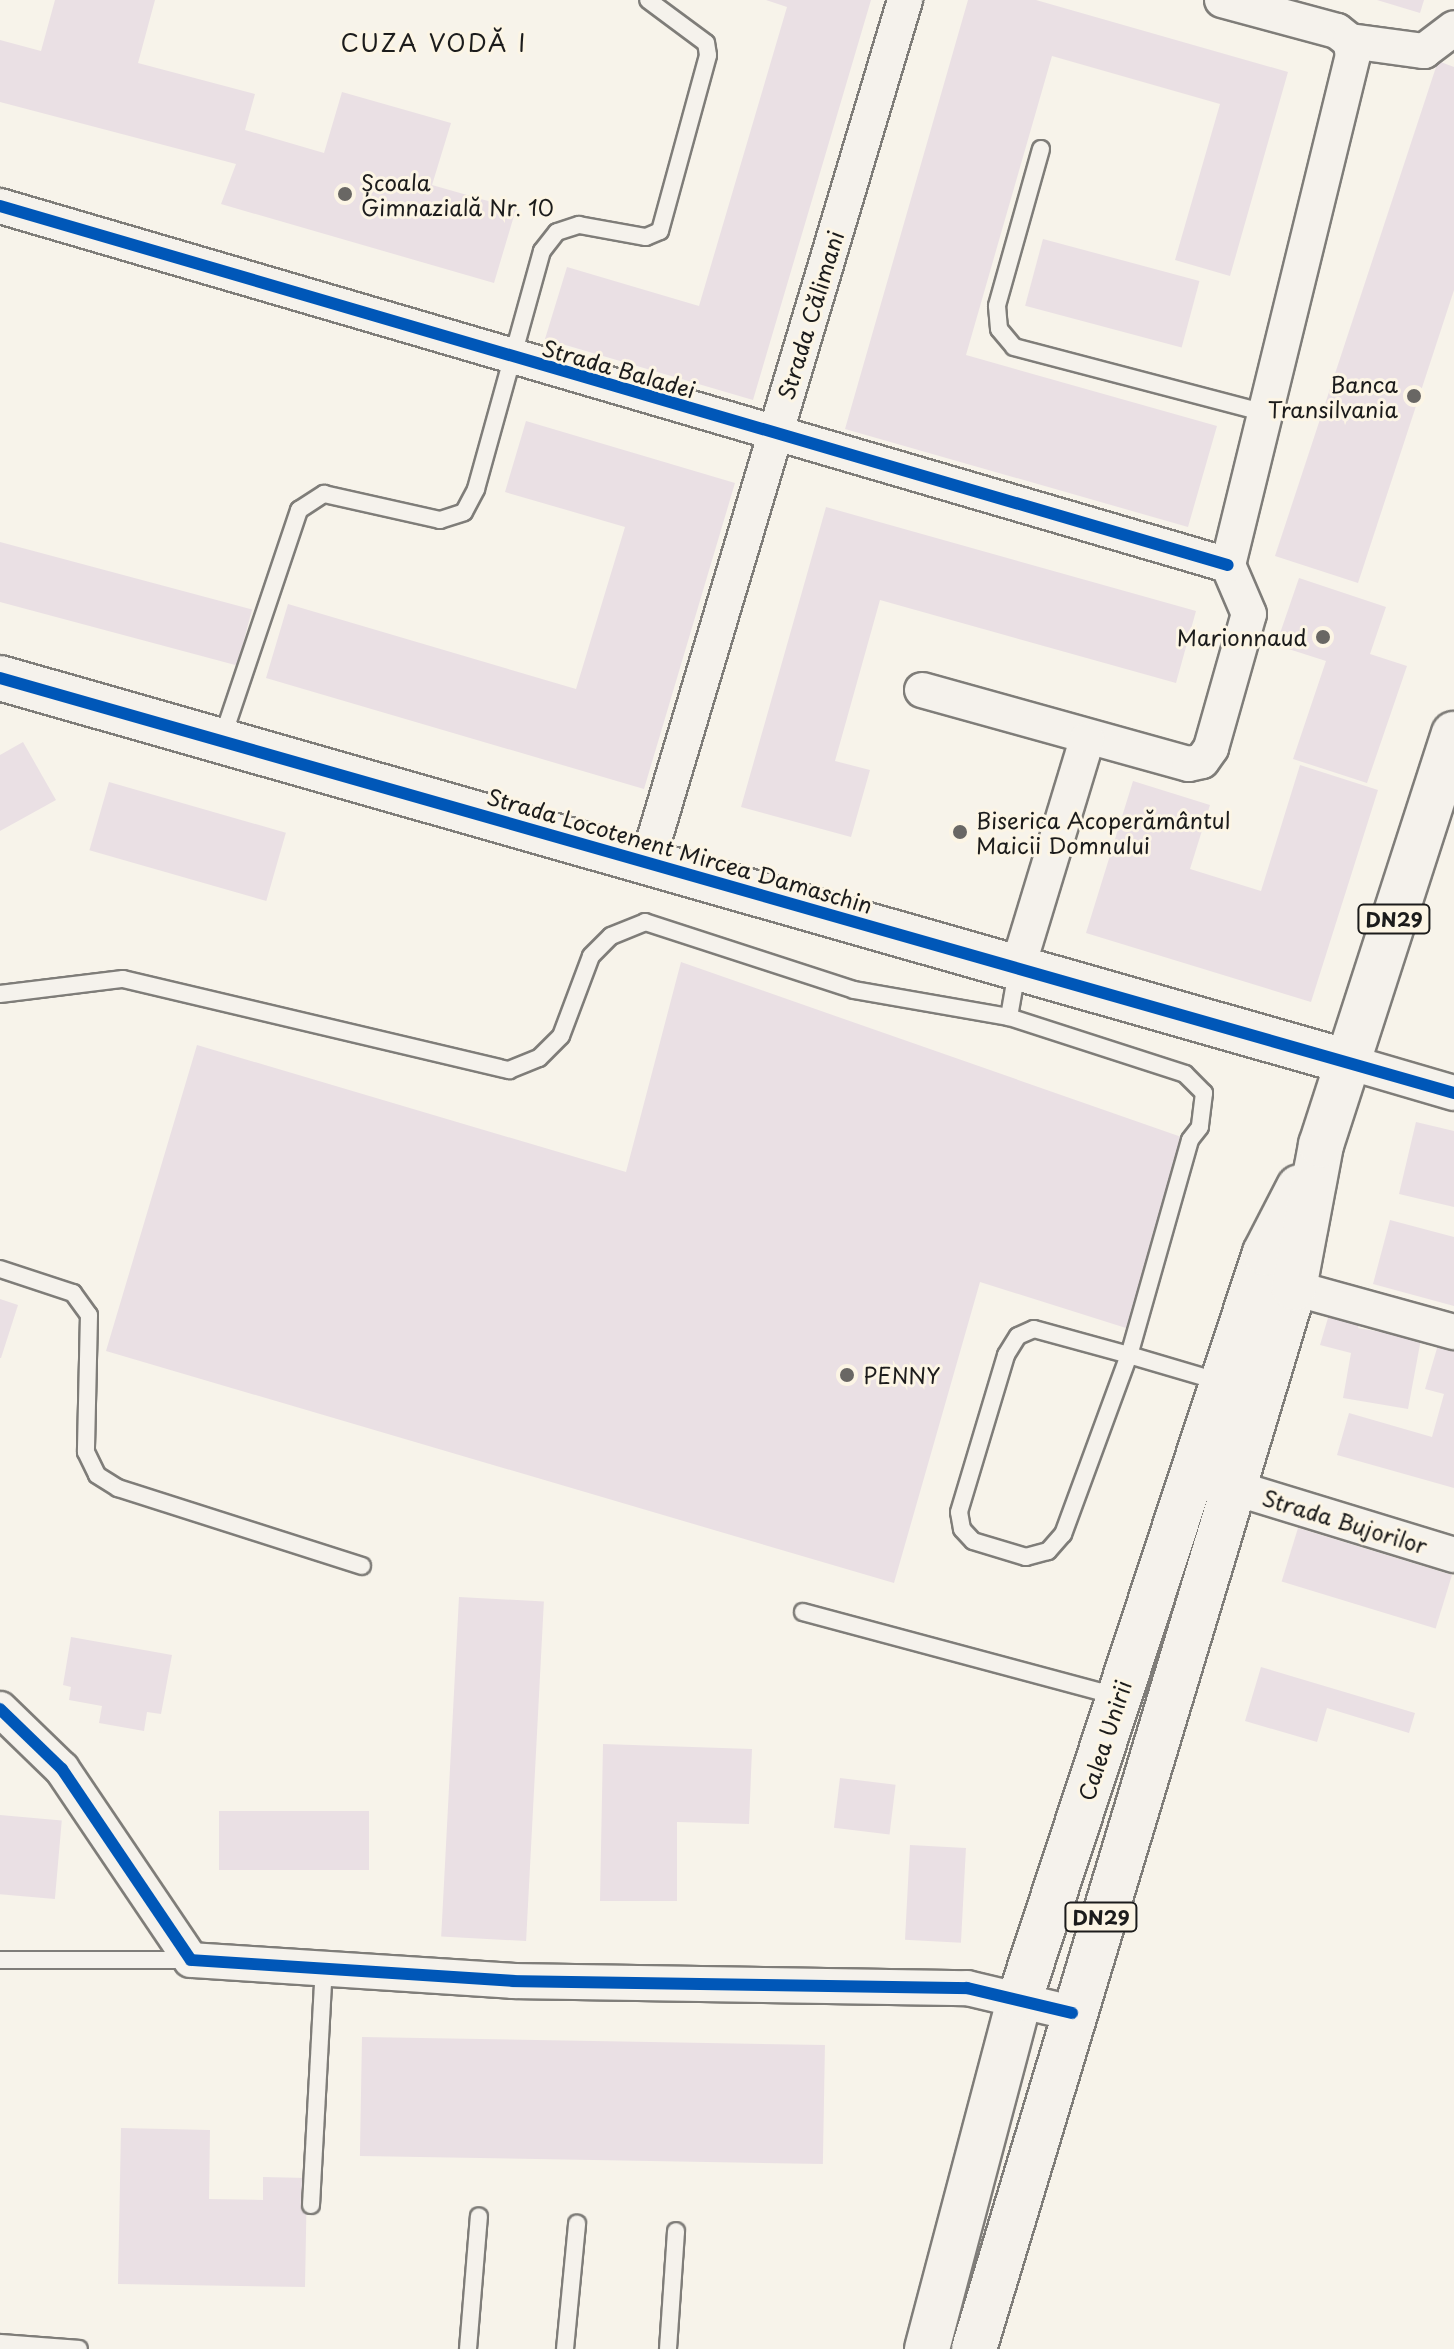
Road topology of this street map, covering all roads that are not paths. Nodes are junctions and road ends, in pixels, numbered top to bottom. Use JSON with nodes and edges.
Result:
{"nodes":[{"id":1,"x":648,"y":0,"type":"edge"},
{"id":2,"x":905,"y":0,"type":"edge"},
{"id":3,"x":1222,"y":0,"type":"edge"},
{"id":4,"x":1454,"y":28,"type":"edge"},
{"id":5,"x":1350,"y":41,"type":"junction"},
{"id":6,"x":1041,"y":149,"type":"dead end"},
{"id":7,"x":0,"y":206,"type":"edge"},
{"id":8,"x":513,"y":357,"type":"junction"},
{"id":9,"x":1265,"y":413,"type":"junction"},
{"id":10,"x":775,"y":434,"type":"junction"},
{"id":11,"x":1228,"y":565,"type":"junction"},
{"id":12,"x":0,"y":678,"type":"edge"},
{"id":13,"x":922,"y":690,"type":"dead end"},
{"id":14,"x":1454,"y":734,"type":"edge"},
{"id":15,"x":1087,"y":739,"type":"junction"},
{"id":16,"x":222,"y":741,"type":"junction"},
{"id":17,"x":648,"y":860,"type":"junction"},
{"id":18,"x":1017,"y":970,"type":"junction"},
{"id":19,"x":0,"y":994,"type":"edge"},
{"id":20,"x":1009,"y":1017,"type":"junction"},
{"id":21,"x":1348,"y":1062,"type":"junction"},
{"id":22,"x":1454,"y":1093,"type":"edge"},
{"id":23,"x":1321,"y":1145,"type":"junction"},
{"id":24,"x":0,"y":1269,"type":"edge"},
{"id":25,"x":1294,"y":1288,"type":"junction"},
{"id":26,"x":1454,"y":1332,"type":"edge"},
{"id":27,"x":1129,"y":1355,"type":"junction"},
{"id":28,"x":1222,"y":1382,"type":"junction"},
{"id":29,"x":1235,"y":1488,"type":"junction"},
{"id":30,"x":1454,"y":1555,"type":"edge"},
{"id":31,"x":362,"y":1566,"type":"dead end"},
{"id":32,"x":803,"y":1612,"type":"dead end"},
{"id":33,"x":1118,"y":1697,"type":"junction"},
{"id":34,"x":0,"y":1709,"type":"edge"},
{"id":35,"x":0,"y":1960,"type":"edge"},
{"id":36,"x":191,"y":1960,"type":"junction"},
{"id":37,"x":324,"y":1967,"type":"junction"},
{"id":38,"x":1020,"y":1998,"type":"junction"},
{"id":39,"x":1072,"y":2013,"type":"junction"},
{"id":40,"x":311,"y":2205,"type":"dead end"},
{"id":41,"x":479,"y":2216,"type":"dead end"},
{"id":42,"x":577,"y":2224,"type":"dead end"},
{"id":43,"x":676,"y":2231,"type":"dead end"},
{"id":44,"x":0,"y":2343,"type":"edge"},
{"id":45,"x":79,"y":2349,"type":"edge"},
{"id":46,"x":468,"y":2349,"type":"edge"},
{"id":47,"x":565,"y":2349,"type":"edge"},
{"id":48,"x":668,"y":2349,"type":"edge"},
{"id":49,"x":927,"y":2349,"type":"edge"},
{"id":50,"x":974,"y":2349,"type":"edge"}],
"edges":[{"from":1,"to":8,"type":"lane"},
{"from":2,"to":10,"type":"street","name":"Strada Călimani"},
{"from":3,"to":5,"type":"street"},
{"from":4,"to":5,"type":"street"},
{"from":5,"to":9,"type":"street"},
{"from":6,"to":9,"type":"lane"},
{"from":7,"to":8,"type":"street","name":"Strada Baladei"},
{"from":8,"to":10,"type":"street","name":"Strada Baladei"},
{"from":8,"to":16,"type":"lane"},
{"from":9,"to":11,"type":"street"},
{"from":10,"to":11,"type":"street","name":"Strada Baladei"},
{"from":10,"to":17,"type":"street","name":"Strada Călimani"},
{"from":11,"to":15,"type":"street"},
{"from":12,"to":16,"type":"main road","name":"Strada Locotenent Mircea Damaschin"},
{"from":13,"to":15,"type":"street"},
{"from":14,"to":21,"type":"main road","name":"Calea Unirii","number":"DN29"},
{"from":15,"to":18,"type":"street"},
{"from":16,"to":17,"type":"main road","name":"Strada Locotenent Mircea Damaschin"},
{"from":17,"to":18,"type":"main road","name":"Strada Locotenent Mircea Damaschin"},
{"from":18,"to":20,"type":"lane"},
{"from":18,"to":21,"type":"main road","name":"Strada Locotenent Mircea Damaschin"},
{"from":19,"to":20,"type":"lane"},
{"from":20,"to":27,"type":"lane"},
{"from":21,"to":22,"type":"street"},
{"from":21,"to":23,"type":"main road","name":"Calea Unirii","number":"DN29"},
{"from":23,"to":25,"type":"main road","name":"Calea Unirii","number":"DN29"},
{"from":23,"to":28,"type":"main road","name":"Calea Unirii","number":"DN29"},
{"from":24,"to":31,"type":"lane"},
{"from":25,"to":26,"type":"street"},
{"from":25,"to":29,"type":"main road","name":"Calea Unirii","number":"DN29"},
{"from":27,"to":27,"type":"lane"},
{"from":27,"to":28,"type":"lane"},
{"from":28,"to":33,"type":"main road","name":"Calea Unirii","number":"DN29"},
{"from":29,"to":30,"type":"street","name":"Strada Bujorilor"},
{"from":29,"to":39,"type":"main road","name":"Calea Unirii","number":"DN29"},
{"from":32,"to":33,"type":"lane"},
{"from":33,"to":38,"type":"main road","name":"Calea Unirii","number":"DN29"},
{"from":34,"to":36,"type":"street"},
{"from":35,"to":36,"type":"lane"},
{"from":36,"to":37,"type":"street"},
{"from":37,"to":38,"type":"street"},
{"from":37,"to":40,"type":"lane"},
{"from":38,"to":39,"type":"street"},
{"from":38,"to":49,"type":"main road","name":"Calea Unirii","number":"DN29"},
{"from":39,"to":50,"type":"main road","name":"Calea Unirii","number":"DN29"},
{"from":41,"to":46,"type":"lane"},
{"from":42,"to":47,"type":"lane"},
{"from":43,"to":48,"type":"lane"},
{"from":44,"to":45,"type":"lane"}]}
